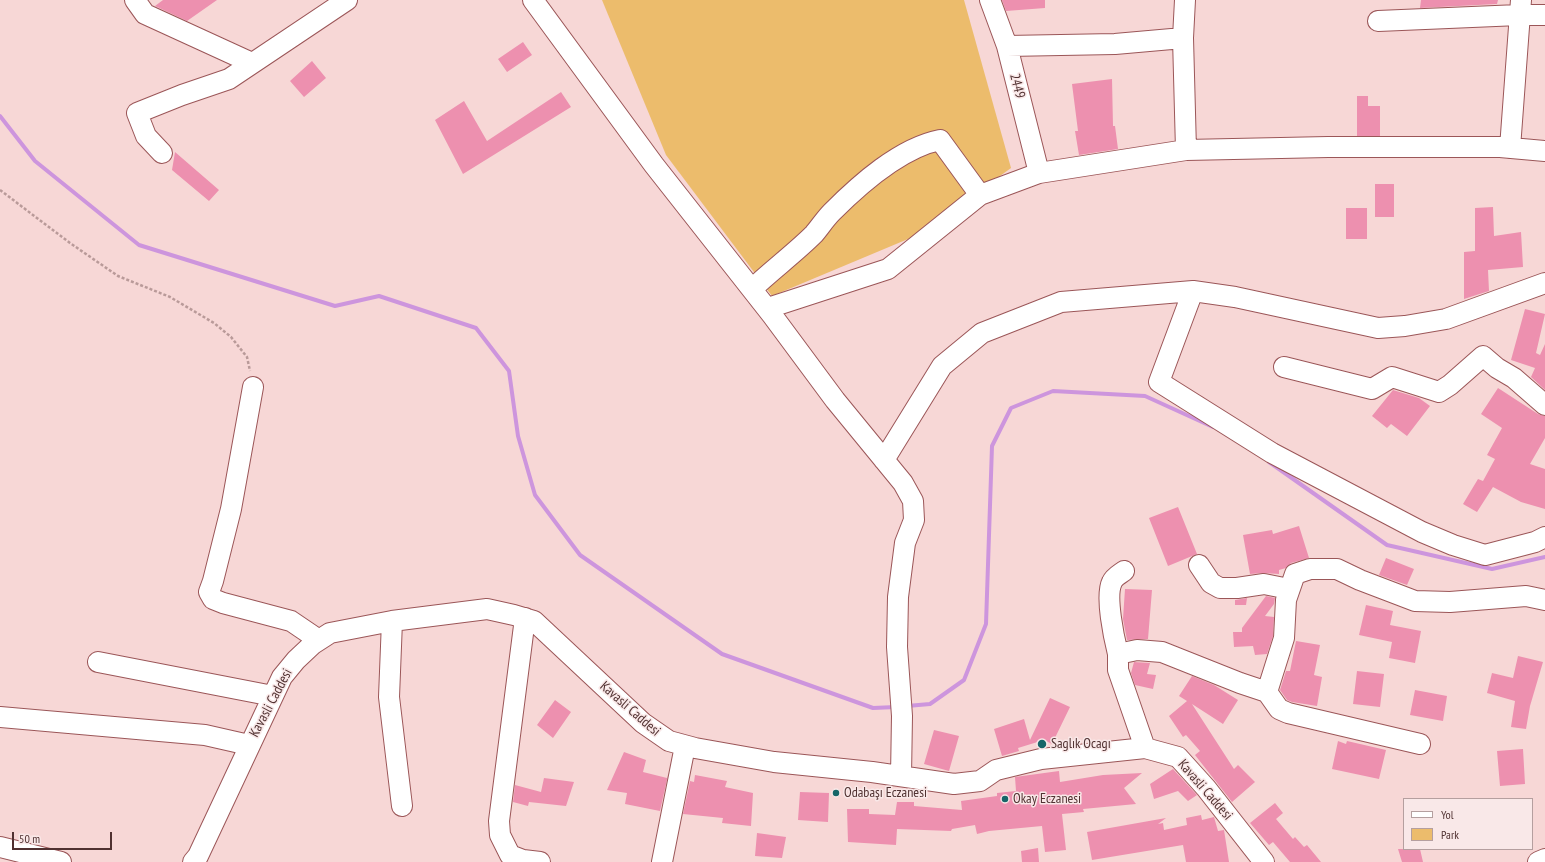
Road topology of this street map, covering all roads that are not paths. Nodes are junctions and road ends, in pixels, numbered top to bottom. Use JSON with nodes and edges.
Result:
{"nodes":[{"id":1,"x":136,"y":0,"type":"edge"},
{"id":2,"x":347,"y":0,"type":"edge"},
{"id":3,"x":533,"y":0,"type":"edge"},
{"id":4,"x":990,"y":0,"type":"edge"},
{"id":5,"x":1185,"y":0,"type":"edge"},
{"id":6,"x":1520,"y":7,"type":"edge"},
{"id":7,"x":1545,"y":15,"type":"edge"},
{"id":8,"x":1378,"y":21,"type":"dead end"},
{"id":9,"x":1183,"y":38,"type":"junction"},
{"id":10,"x":1007,"y":46,"type":"junction"},
{"id":11,"x":252,"y":63,"type":"junction"},
{"id":12,"x":1510,"y":148,"type":"junction"},
{"id":13,"x":1186,"y":150,"type":"junction"},
{"id":14,"x":1545,"y":151,"type":"edge"},
{"id":15,"x":162,"y":152,"type":"dead end"},
{"id":16,"x":1039,"y":173,"type":"junction"},
{"id":17,"x":980,"y":196,"type":"junction"},
{"id":18,"x":1545,"y":283,"type":"edge"},
{"id":19,"x":752,"y":289,"type":"junction"},
{"id":20,"x":1193,"y":291,"type":"junction"},
{"id":21,"x":768,"y":308,"type":"junction"},
{"id":22,"x":1284,"y":367,"type":"dead end"},
{"id":23,"x":253,"y":388,"type":"road end"},
{"id":24,"x":1545,"y":405,"type":"edge"},
{"id":25,"x":884,"y":460,"type":"junction"},
{"id":26,"x":1545,"y":537,"type":"edge"},
{"id":27,"x":1199,"y":564,"type":"dead end"},
{"id":28,"x":1124,"y":571,"type":"dead end"},
{"id":29,"x":1289,"y":589,"type":"junction"},
{"id":30,"x":1545,"y":600,"type":"edge"},
{"id":31,"x":525,"y":618,"type":"junction"},
{"id":32,"x":392,"y":621,"type":"junction"},
{"id":33,"x":319,"y":640,"type":"junction"},
{"id":34,"x":1118,"y":654,"type":"junction"},
{"id":35,"x":98,"y":662,"type":"dead end"},
{"id":36,"x":1267,"y":692,"type":"junction"},
{"id":37,"x":273,"y":696,"type":"junction"},
{"id":38,"x":0,"y":716,"type":"edge"},
{"id":39,"x":1420,"y":744,"type":"dead end"},
{"id":40,"x":249,"y":745,"type":"junction"},
{"id":41,"x":685,"y":746,"type":"junction"},
{"id":42,"x":1145,"y":748,"type":"junction"},
{"id":43,"x":901,"y":776,"type":"junction"},
{"id":44,"x":402,"y":806,"type":"dead end"},
{"id":45,"x":0,"y":847,"type":"edge"},
{"id":46,"x":1545,"y":859,"type":"edge"},
{"id":47,"x":61,"y":862,"type":"edge"},
{"id":48,"x":193,"y":862,"type":"edge"},
{"id":49,"x":540,"y":862,"type":"edge"},
{"id":50,"x":662,"y":862,"type":"edge"},
{"id":51,"x":1264,"y":862,"type":"edge"},
{"id":52,"x":1538,"y":862,"type":"edge"}],
"edges":[{"from":1,"to":11,"type":"street"},
{"from":2,"to":11,"type":"street"},
{"from":3,"to":19,"type":"street"},
{"from":4,"to":10,"type":"street","name":"2449"},
{"from":5,"to":9,"type":"street"},
{"from":6,"to":7,"type":"street"},
{"from":6,"to":8,"type":"street"},
{"from":6,"to":12,"type":"street"},
{"from":9,"to":10,"type":"street"},
{"from":9,"to":13,"type":"street"},
{"from":10,"to":16,"type":"street","name":"2449"},
{"from":11,"to":15,"type":"street"},
{"from":12,"to":13,"type":"street"},
{"from":12,"to":14,"type":"street"},
{"from":13,"to":16,"type":"street"},
{"from":16,"to":17,"type":"street"},
{"from":17,"to":19,"type":"street"},
{"from":17,"to":21,"type":"street"},
{"from":18,"to":20,"type":"street"},
{"from":19,"to":21,"type":"street"},
{"from":20,"to":25,"type":"street"},
{"from":20,"to":26,"type":"street"},
{"from":21,"to":25,"type":"street"},
{"from":22,"to":24,"type":"street"},
{"from":23,"to":33,"type":"street"},
{"from":25,"to":43,"type":"street"},
{"from":27,"to":29,"type":"street"},
{"from":28,"to":34,"type":"street"},
{"from":29,"to":30,"type":"street"},
{"from":29,"to":36,"type":"street"},
{"from":31,"to":32,"type":"street","name":"Kavasli Caddesi"},
{"from":31,"to":41,"type":"street","name":"Kavasli Caddesi"},
{"from":31,"to":49,"type":"street"},
{"from":32,"to":33,"type":"street","name":"Kavasli Caddesi"},
{"from":32,"to":44,"type":"street"},
{"from":33,"to":37,"type":"street","name":"Kavasli Caddesi"},
{"from":34,"to":36,"type":"street"},
{"from":34,"to":42,"type":"street"},
{"from":35,"to":37,"type":"street"},
{"from":36,"to":39,"type":"street"},
{"from":37,"to":40,"type":"street","name":"Kavasli Caddesi"},
{"from":38,"to":40,"type":"street"},
{"from":40,"to":48,"type":"street","name":"Kavasli Caddesi"},
{"from":41,"to":43,"type":"street","name":"Kavasli Caddesi"},
{"from":41,"to":50,"type":"street"},
{"from":42,"to":43,"type":"street","name":"Kavasli Caddesi"},
{"from":42,"to":51,"type":"street","name":"Kavasli Caddesi"},
{"from":45,"to":47,"type":"street"},
{"from":46,"to":52,"type":"street"}]}
